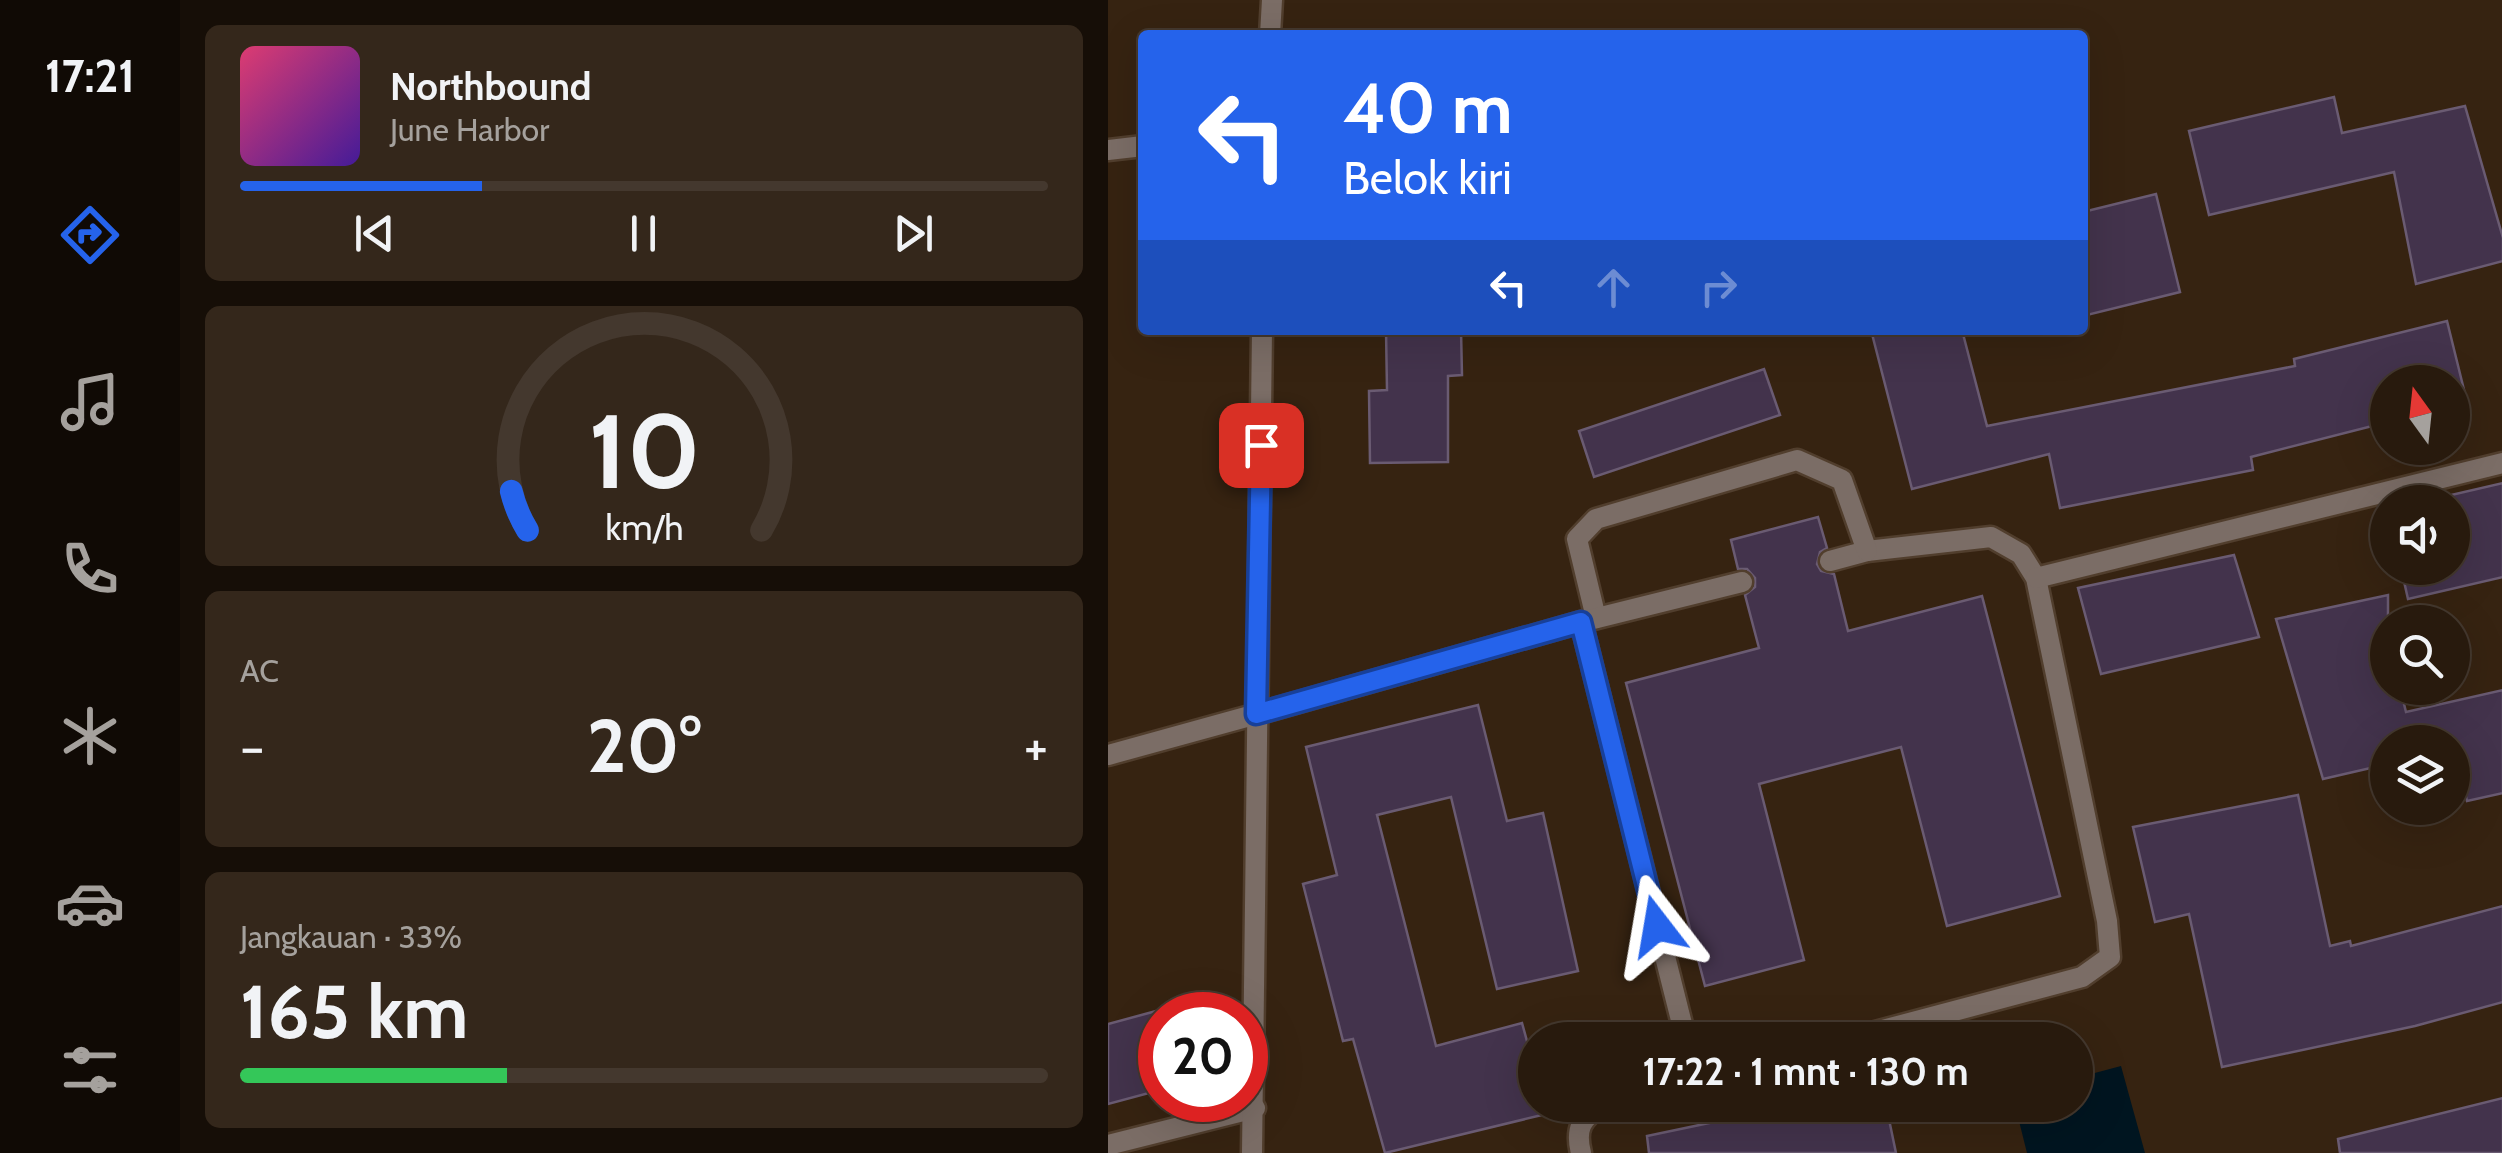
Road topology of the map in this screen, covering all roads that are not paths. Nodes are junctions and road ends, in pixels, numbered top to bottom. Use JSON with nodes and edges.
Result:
{"nodes":[{"id":1,"x":1272,"y":0,"type":"edge"},
{"id":2,"x":1270,"y":30,"type":"edge"},
{"id":3,"x":1138,"y":147,"type":"edge"},
{"id":4,"x":1108,"y":150,"type":"edge"},
{"id":5,"x":1262,"y":335,"type":"edge"},
{"id":6,"x":2502,"y":463,"type":"edge"},
{"id":7,"x":1867,"y":551,"type":"junction"},
{"id":8,"x":1830,"y":561,"type":"dead end"},
{"id":9,"x":2036,"y":578,"type":"junction"},
{"id":10,"x":1742,"y":582,"type":"dead end"},
{"id":11,"x":1589,"y":620,"type":"junction"},
{"id":12,"x":1256,"y":714,"type":"junction"},
{"id":13,"x":1108,"y":755,"type":"edge"},
{"id":14,"x":1255,"y":992,"type":"edge"},
{"id":15,"x":1682,"y":1022,"type":"edge"},
{"id":16,"x":1913,"y":1022,"type":"edge"},
{"id":17,"x":1199,"y":1122,"type":"edge"},
{"id":18,"x":1254,"y":1122,"type":"edge"},
{"id":19,"x":1582,"y":1122,"type":"edge"},
{"id":20,"x":1108,"y":1145,"type":"edge"},
{"id":21,"x":1252,"y":1153,"type":"edge"},
{"id":22,"x":1581,"y":1153,"type":"edge"}],
"edges":[{"from":1,"to":2,"type":"street"},
{"from":3,"to":4,"type":"street"},
{"from":5,"to":12,"type":"street"},
{"from":6,"to":9,"type":"street"},
{"from":7,"to":8,"type":"street"},
{"from":7,"to":9,"type":"street"},
{"from":7,"to":11,"type":"street"},
{"from":9,"to":16,"type":"street"},
{"from":10,"to":11,"type":"street"},
{"from":11,"to":12,"type":"street"},
{"from":11,"to":15,"type":"street"},
{"from":12,"to":13,"type":"street"},
{"from":12,"to":14,"type":"street"},
{"from":17,"to":20,"type":"street"},
{"from":18,"to":21,"type":"street"},
{"from":19,"to":22,"type":"street"}]}
